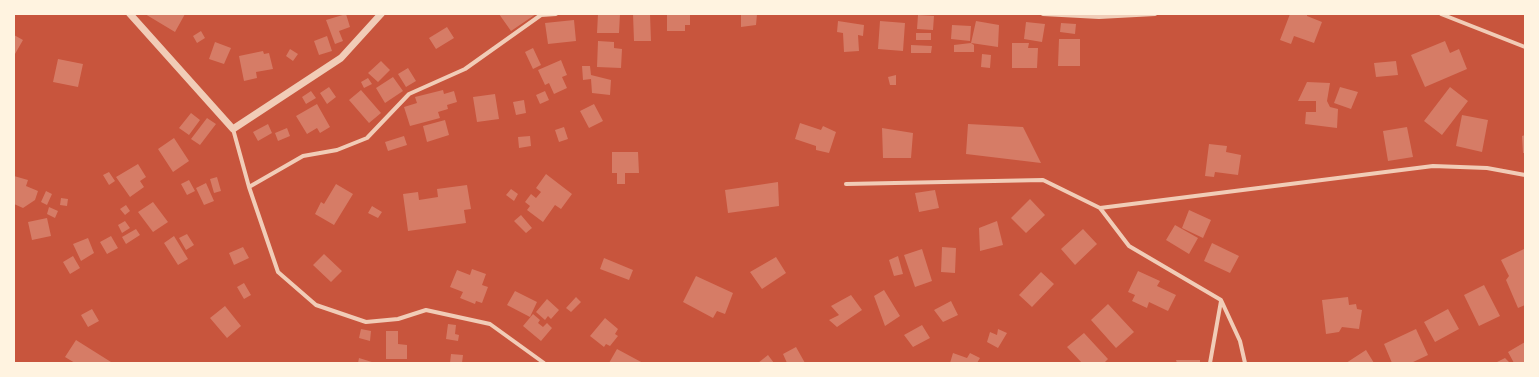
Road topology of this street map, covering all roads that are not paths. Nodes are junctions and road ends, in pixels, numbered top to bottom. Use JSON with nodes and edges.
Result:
{"nodes":[{"id":1,"x":130,"y":14,"type":"edge"},
{"id":2,"x":381,"y":14,"type":"edge"},
{"id":3,"x":556,"y":14,"type":"edge"},
{"id":4,"x":1043,"y":14,"type":"edge"},
{"id":5,"x":1155,"y":14,"type":"edge"},
{"id":6,"x":1441,"y":14,"type":"edge"},
{"id":7,"x":1525,"y":47,"type":"edge"},
{"id":8,"x":233,"y":130,"type":"junction"},
{"id":9,"x":1525,"y":175,"type":"edge"},
{"id":10,"x":846,"y":184,"type":"dead end"},
{"id":11,"x":249,"y":187,"type":"junction"},
{"id":12,"x":1100,"y":208,"type":"junction"},
{"id":13,"x":1221,"y":300,"type":"junction"},
{"id":14,"x":544,"y":363,"type":"edge"},
{"id":15,"x":1210,"y":363,"type":"edge"},
{"id":16,"x":1245,"y":363,"type":"edge"}],
"edges":[{"from":1,"to":8,"type":"street"},
{"from":2,"to":8,"type":"street"},
{"from":3,"to":11,"type":"street"},
{"from":4,"to":5,"type":"street"},
{"from":6,"to":7,"type":"street"},
{"from":8,"to":11,"type":"street"},
{"from":9,"to":12,"type":"street"},
{"from":10,"to":12,"type":"street"},
{"from":11,"to":14,"type":"street"},
{"from":12,"to":13,"type":"street"},
{"from":13,"to":15,"type":"street"},
{"from":13,"to":16,"type":"street"}]}
